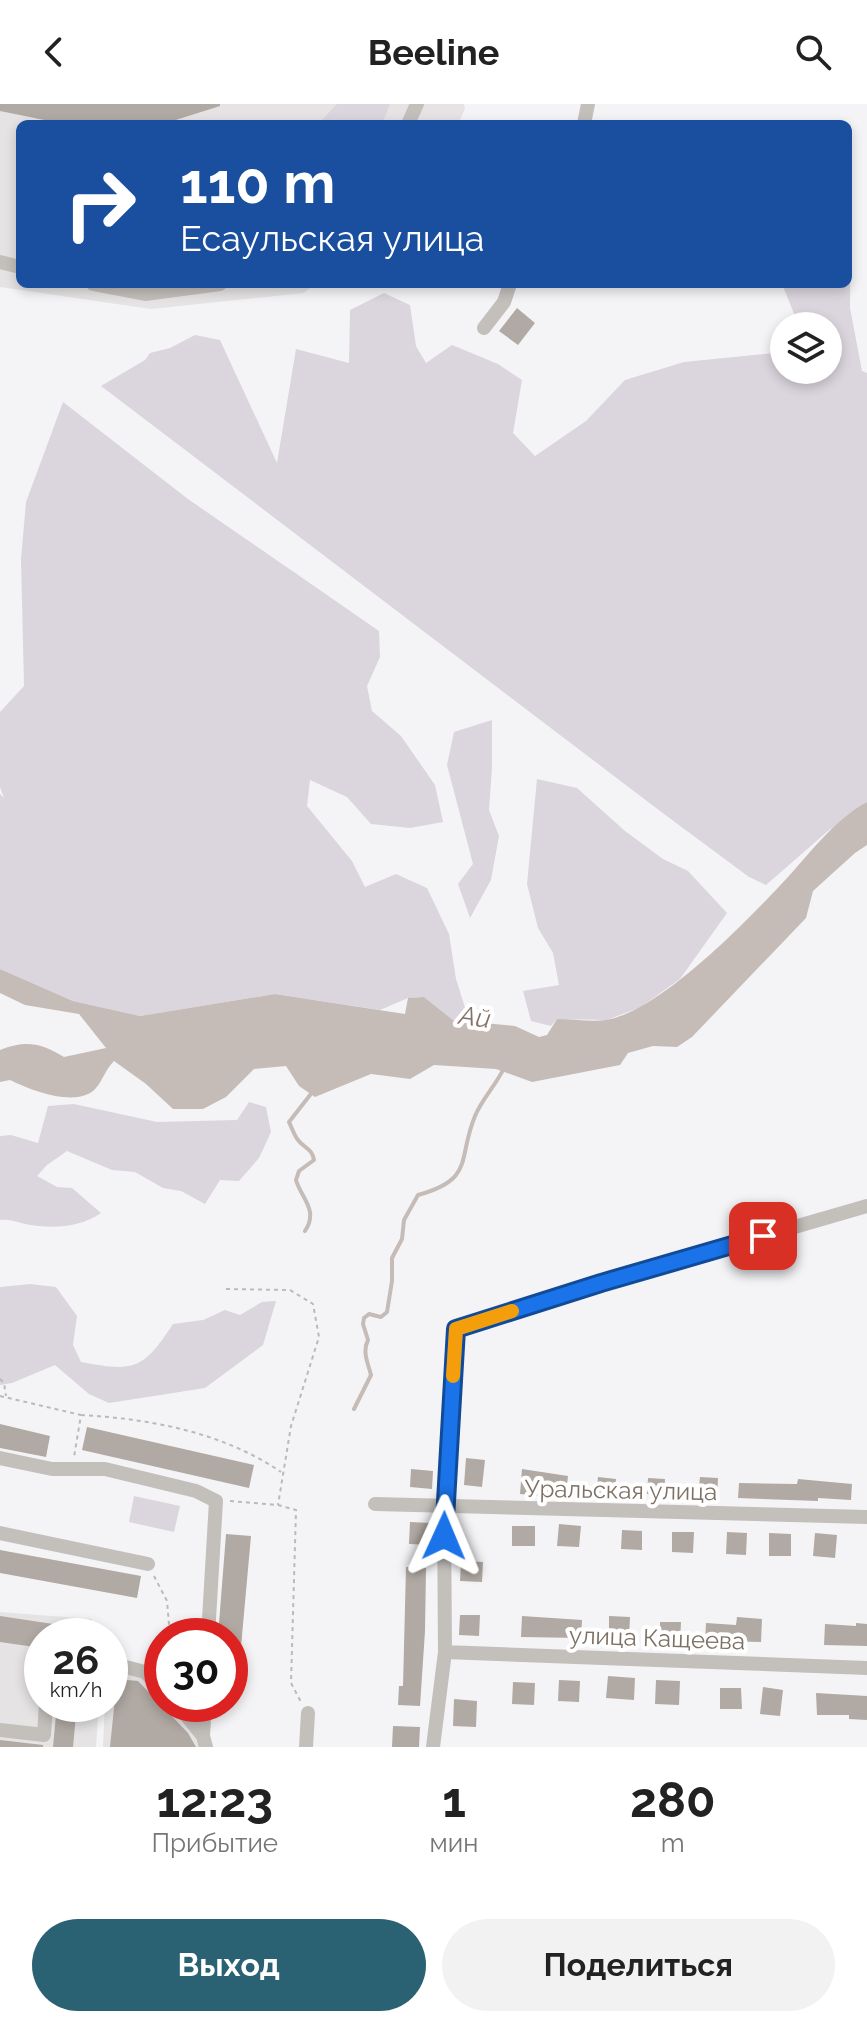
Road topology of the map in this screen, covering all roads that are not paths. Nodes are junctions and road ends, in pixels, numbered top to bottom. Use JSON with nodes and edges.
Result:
{"nodes":[{"id":1,"x":114,"y":288,"type":"edge"},
{"id":2,"x":190,"y":288,"type":"edge"},
{"id":3,"x":509,"y":288,"type":"edge"},
{"id":4,"x":484,"y":328,"type":"dead end"},
{"id":5,"x":867,"y":1206,"type":"edge"},
{"id":6,"x":0,"y":1458,"type":"edge"},
{"id":7,"x":375,"y":1504,"type":"dead end"},
{"id":8,"x":444,"y":1507,"type":"junction"},
{"id":9,"x":867,"y":1517,"type":"edge"},
{"id":10,"x":0,"y":1533,"type":"edge"},
{"id":11,"x":148,"y":1564,"type":"road end"},
{"id":12,"x":209,"y":1618,"type":"edge"},
{"id":13,"x":445,"y":1652,"type":"junction"},
{"id":14,"x":867,"y":1668,"type":"edge"},
{"id":15,"x":308,"y":1713,"type":"road end"},
{"id":16,"x":45,"y":1722,"type":"edge"},
{"id":17,"x":190,"y":1722,"type":"edge"},
{"id":18,"x":0,"y":1730,"type":"edge"},
{"id":19,"x":204,"y":1741,"type":"edge"},
{"id":20,"x":306,"y":1747,"type":"edge"},
{"id":21,"x":433,"y":1747,"type":"edge"}],
"edges":[{"from":1,"to":2,"type":"street"},
{"from":3,"to":4,"type":"street"},
{"from":5,"to":8,"type":"street"},
{"from":6,"to":12,"type":"street"},
{"from":7,"to":8,"type":"street","name":"Уральская улица"},
{"from":8,"to":9,"type":"street","name":"Уральская улица"},
{"from":8,"to":13,"type":"street"},
{"from":10,"to":11,"type":"street"},
{"from":13,"to":14,"type":"street","name":"улица Кащеева"},
{"from":13,"to":21,"type":"street"},
{"from":15,"to":20,"type":"street"},
{"from":16,"to":18,"type":"street"},
{"from":17,"to":19,"type":"street"}]}
